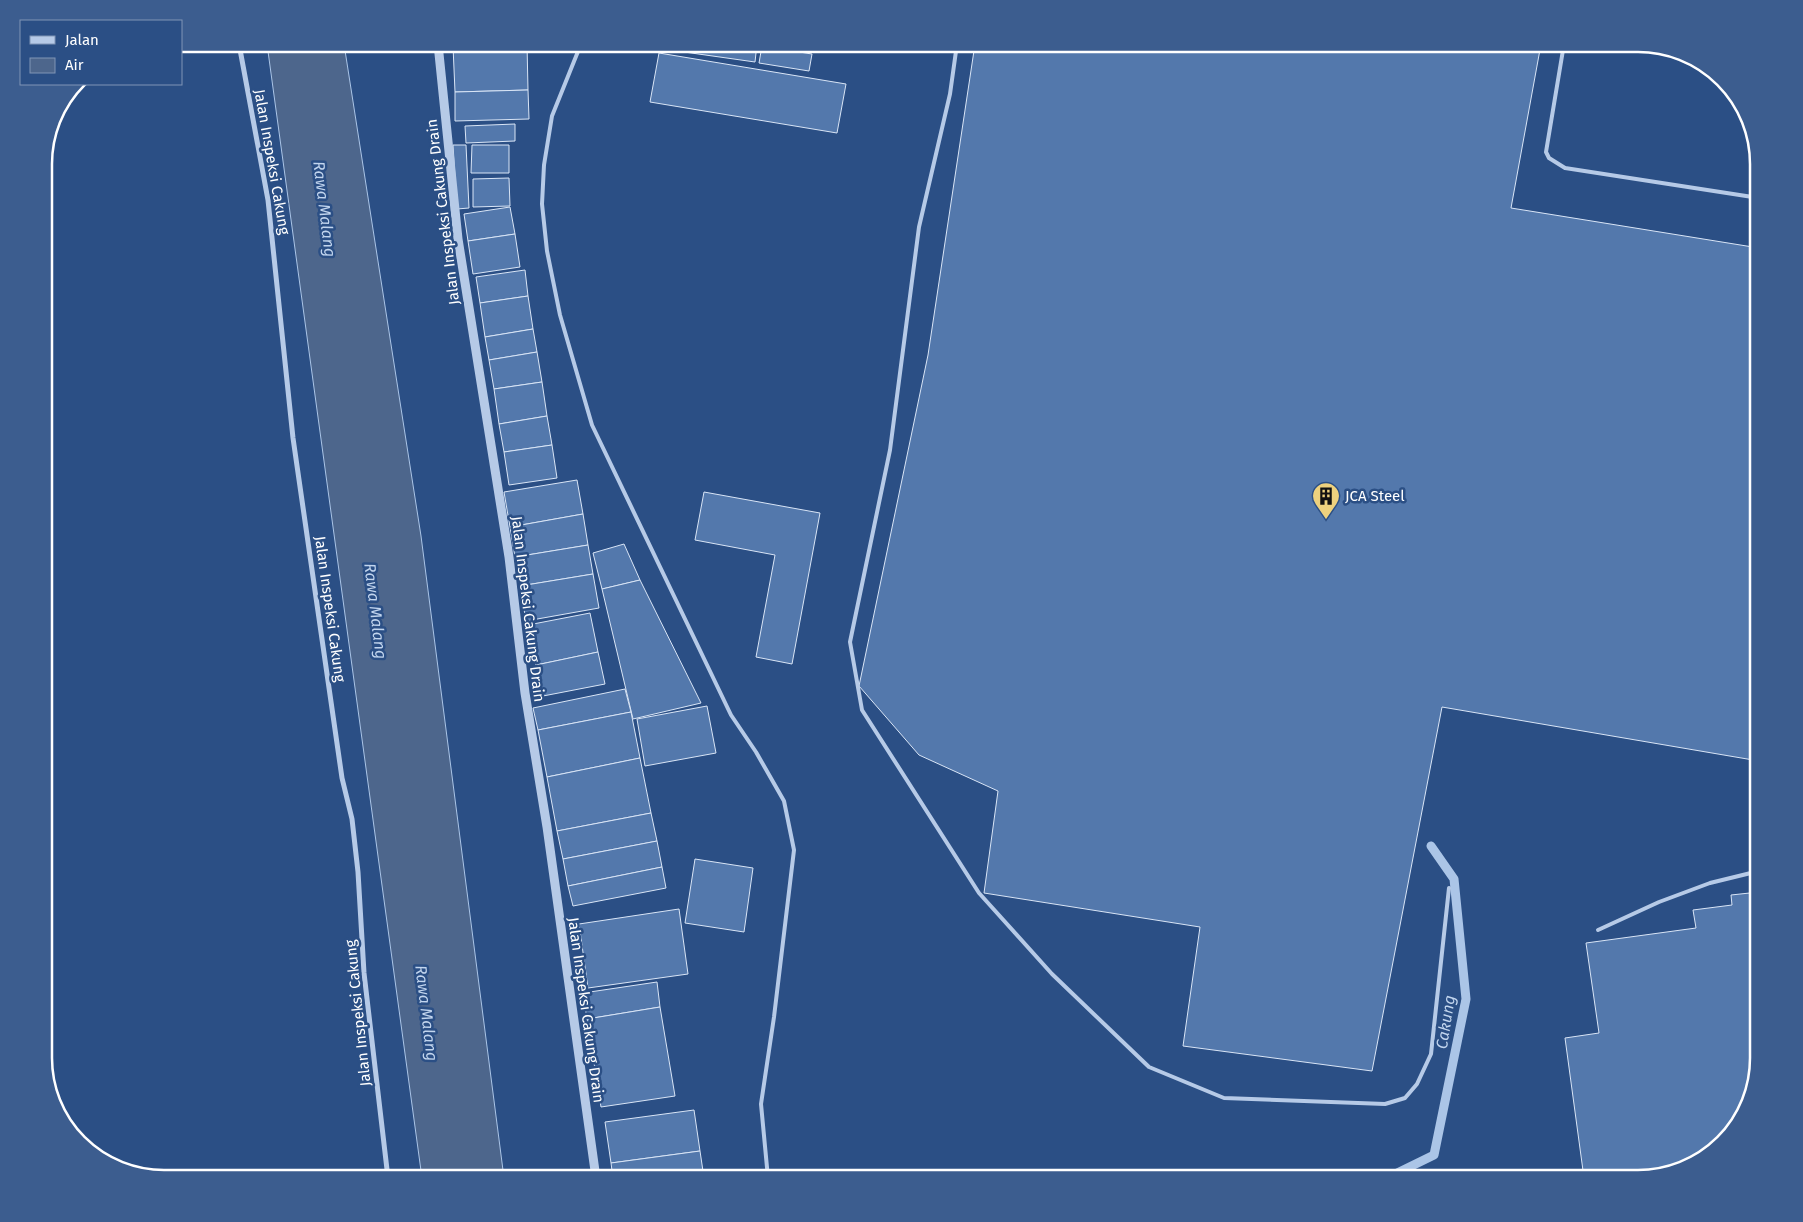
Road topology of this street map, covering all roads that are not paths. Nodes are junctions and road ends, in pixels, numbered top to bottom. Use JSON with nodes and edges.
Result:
{"nodes":[{"id":1,"x":240,"y":52,"type":"edge"},
{"id":2,"x":439,"y":52,"type":"edge"},
{"id":3,"x":578,"y":52,"type":"edge"},
{"id":4,"x":956,"y":52,"type":"edge"},
{"id":5,"x":1563,"y":52,"type":"edge"},
{"id":6,"x":1750,"y":197,"type":"edge"},
{"id":7,"x":1750,"y":872,"type":"edge"},
{"id":8,"x":1449,"y":888,"type":"dead end"},
{"id":9,"x":1598,"y":930,"type":"dead end"},
{"id":10,"x":387,"y":1170,"type":"edge"},
{"id":11,"x":595,"y":1170,"type":"edge"},
{"id":12,"x":767,"y":1170,"type":"edge"}],
"edges":[{"from":1,"to":10,"type":"street","name":"Jalan Inspeksi Cakung"},
{"from":2,"to":11,"type":"street","name":"Jalan Inspeksi Cakung Drain"},
{"from":3,"to":12,"type":"lane"},
{"from":4,"to":8,"type":"lane"},
{"from":5,"to":6,"type":"lane"},
{"from":7,"to":9,"type":"lane"}]}
